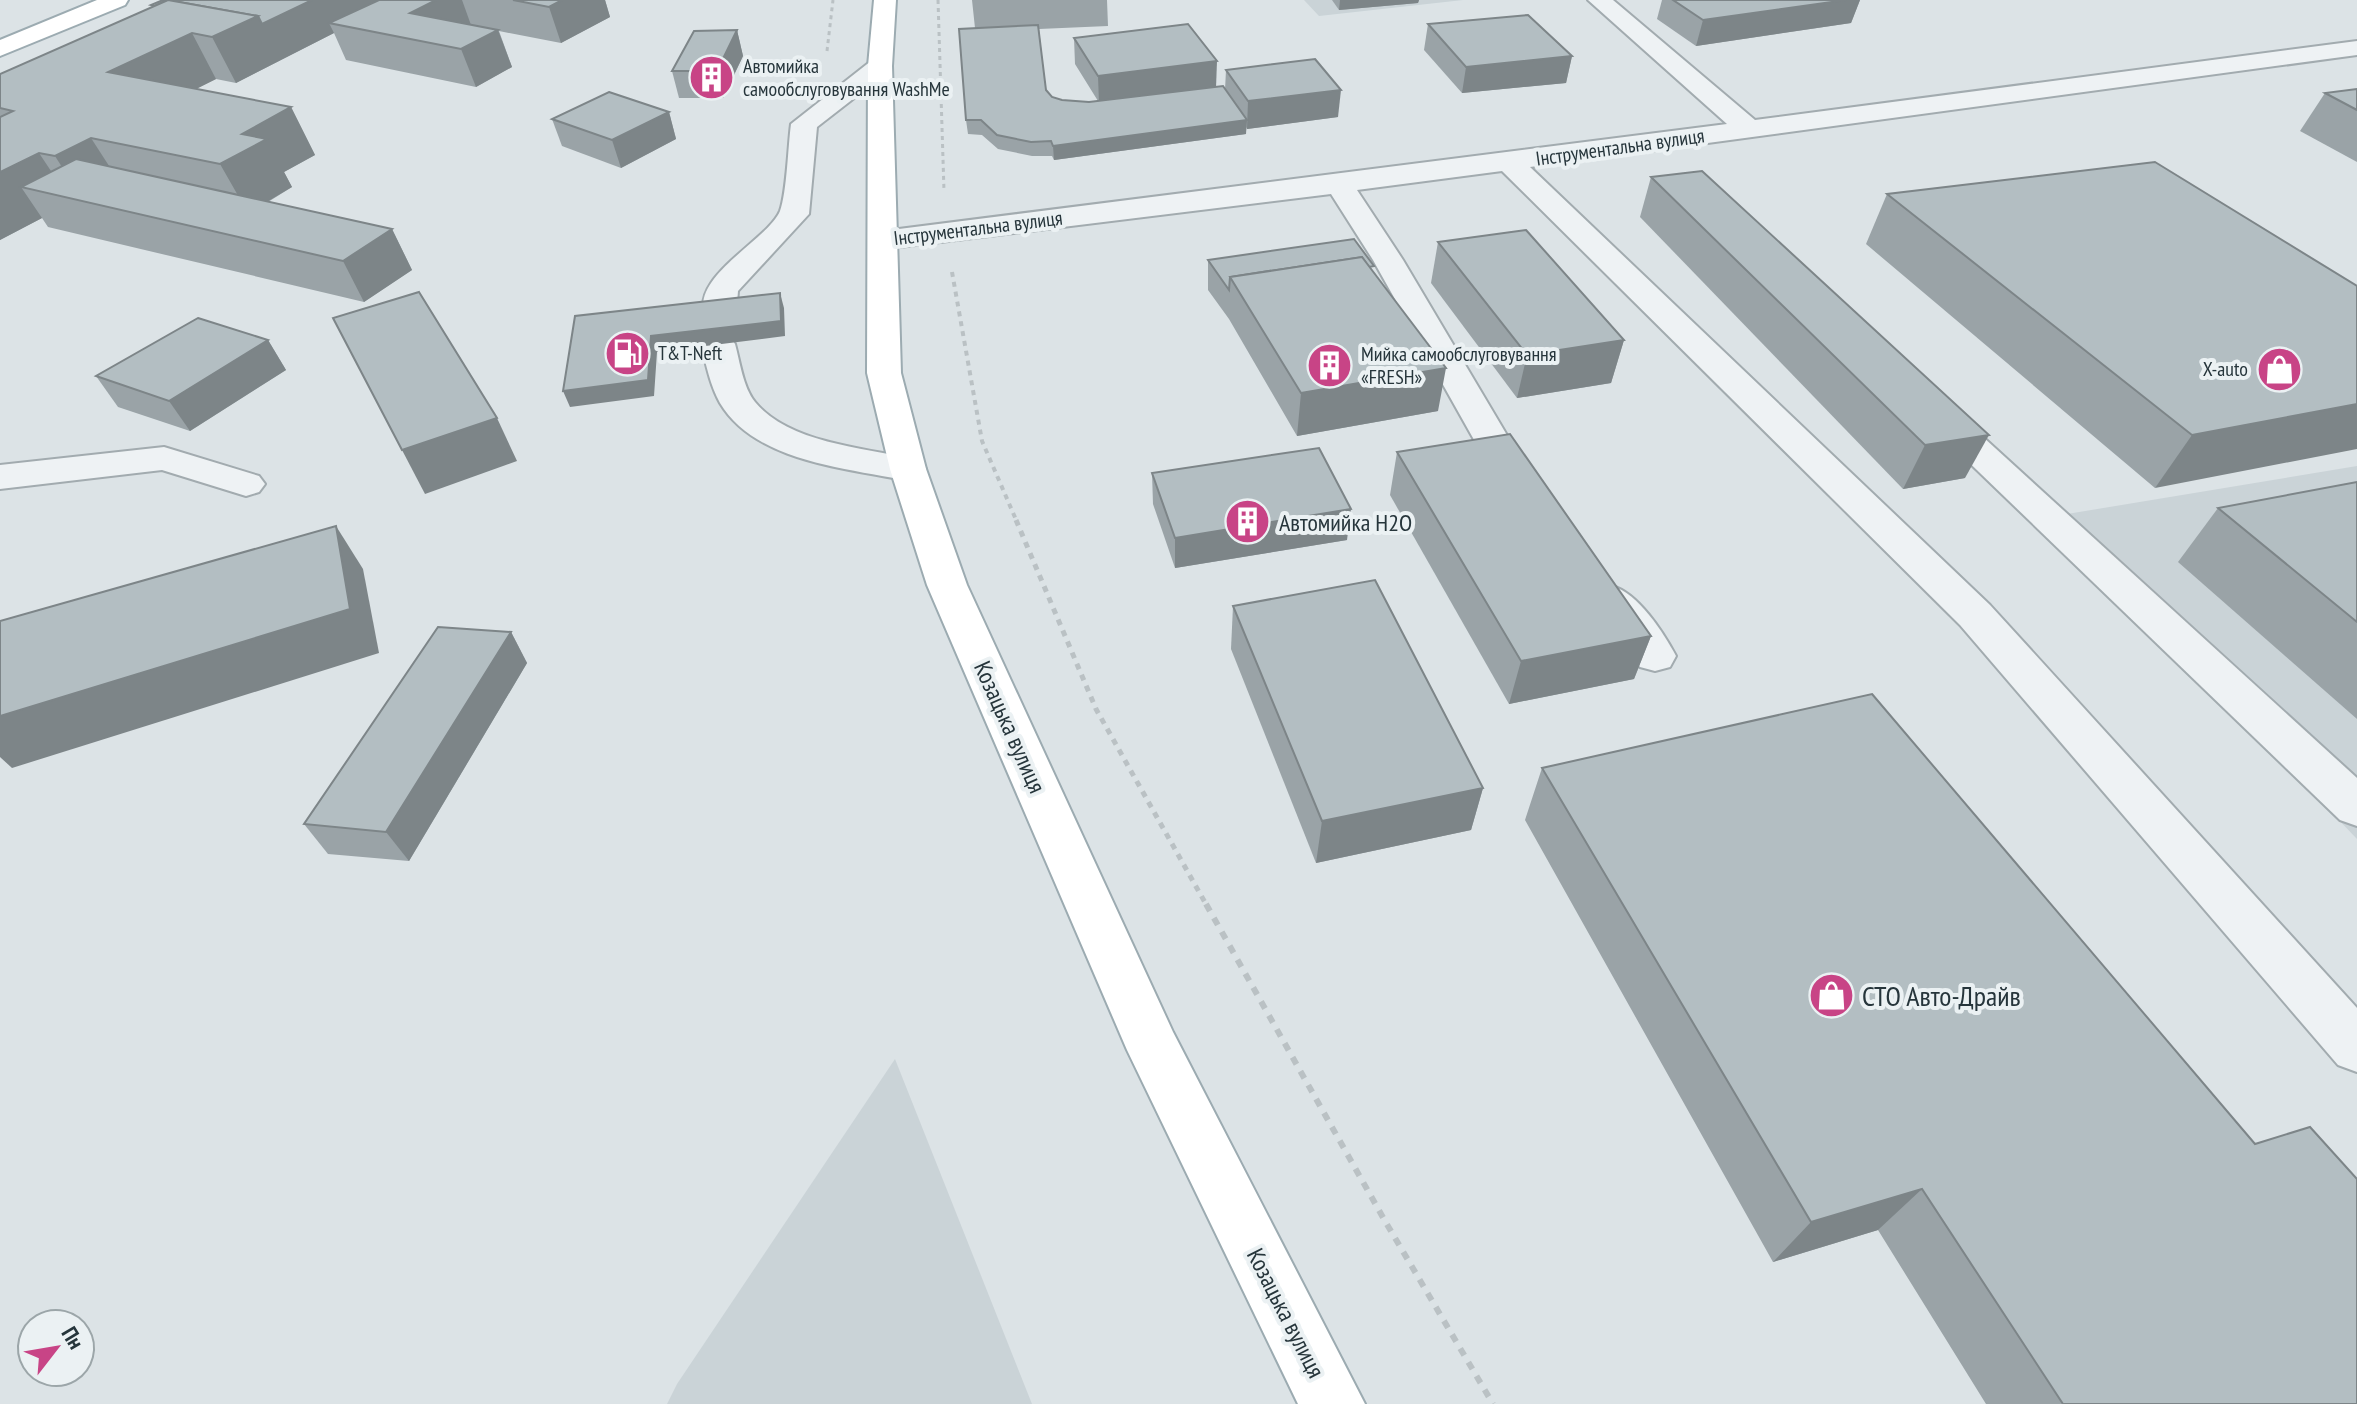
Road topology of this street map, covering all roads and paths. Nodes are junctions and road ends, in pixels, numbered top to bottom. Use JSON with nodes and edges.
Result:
{"nodes":[{"id":1,"x":117,"y":0,"type":"edge"},
{"id":2,"x":885,"y":0,"type":"edge"},
{"id":3,"x":938,"y":0,"type":"edge"},
{"id":4,"x":1599,"y":0,"type":"edge"},
{"id":5,"x":2357,"y":48,"type":"edge"},
{"id":6,"x":0,"y":49,"type":"edge"},
{"id":7,"x":880,"y":66,"type":"junction"},
{"id":8,"x":1749,"y":129,"type":"junction"},
{"id":9,"x":1650,"y":143,"type":"junction"},
{"id":10,"x":1509,"y":162,"type":"junction"},
{"id":11,"x":1679,"y":169,"type":"dead end"},
{"id":12,"x":1339,"y":184,"type":"junction"},
{"id":13,"x":944,"y":196,"type":"dead end"},
{"id":14,"x":883,"y":240,"type":"junction"},
{"id":15,"x":951,"y":263,"type":"dead end"},
{"id":16,"x":1910,"y":387,"type":"edge"},
{"id":17,"x":908,"y":469,"type":"junction"},
{"id":18,"x":0,"y":477,"type":"edge"},
{"id":19,"x":246,"y":484,"type":"dead end"},
{"id":20,"x":1542,"y":508,"type":"edge"},
{"id":21,"x":1589,"y":570,"type":"edge"},
{"id":22,"x":1655,"y":656,"type":"dead end"},
{"id":23,"x":2357,"y":807,"type":"edge"},
{"id":24,"x":2357,"y":1047,"type":"edge"},
{"id":25,"x":1332,"y":1404,"type":"edge"},
{"id":26,"x":1493,"y":1404,"type":"edge"}],
"edges":[{"from":1,"to":6,"type":"main road"},
{"from":2,"to":7,"type":"main road","name":"Козацька вулиця"},
{"from":3,"to":13,"type":"path"},
{"from":4,"to":8,"type":"street"},
{"from":5,"to":8,"type":"street","name":"Інструментальна вулиця"},
{"from":7,"to":14,"type":"main road","name":"Козацька вулиця"},
{"from":7,"to":17,"type":"street"},
{"from":8,"to":9,"type":"street","name":"Інструментальна вулиця"},
{"from":9,"to":10,"type":"street","name":"Інструментальна вулиця"},
{"from":9,"to":11,"type":"street"},
{"from":10,"to":12,"type":"street","name":"Інструментальна вулиця"},
{"from":10,"to":24,"type":"street"},
{"from":12,"to":14,"type":"street","name":"Інструментальна вулиця"},
{"from":12,"to":20,"type":"street"},
{"from":14,"to":17,"type":"main road","name":"Козацька вулиця"},
{"from":15,"to":26,"type":"path"},
{"from":16,"to":23,"type":"street"},
{"from":17,"to":25,"type":"main road","name":"Козацька вулиця"},
{"from":18,"to":19,"type":"street"},
{"from":21,"to":22,"type":"street"}]}
